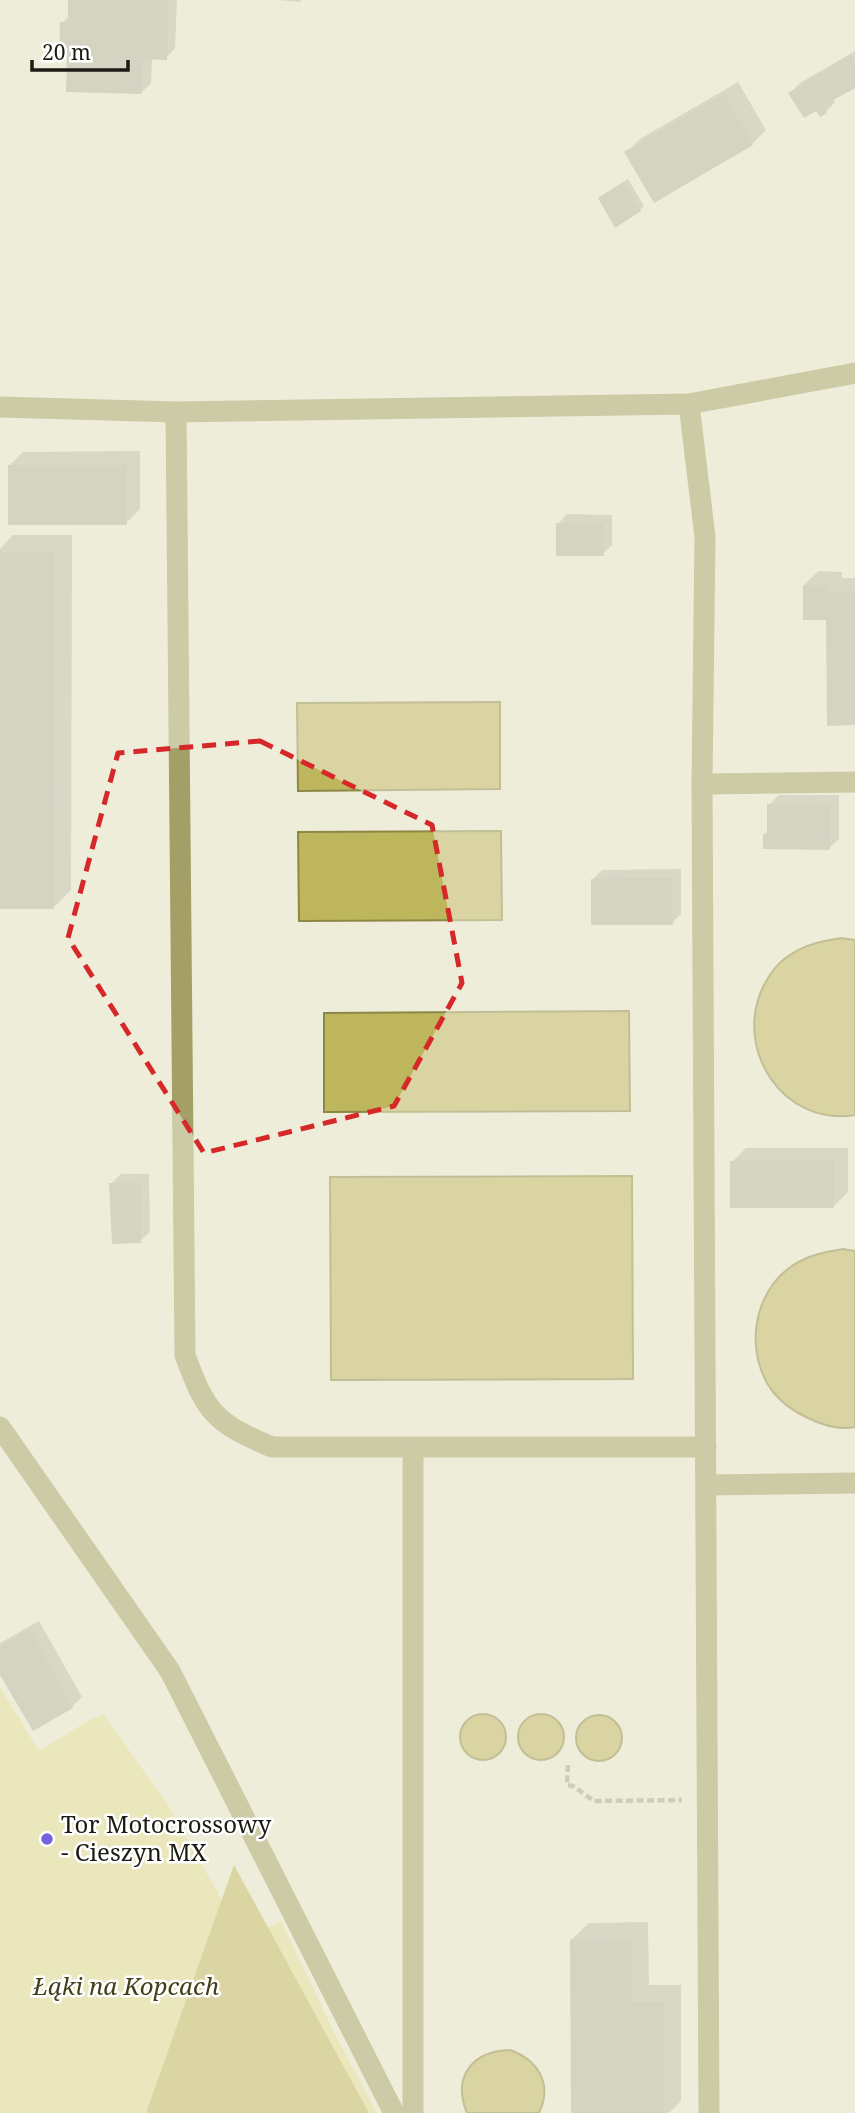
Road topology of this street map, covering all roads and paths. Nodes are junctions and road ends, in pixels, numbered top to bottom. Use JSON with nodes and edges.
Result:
{"nodes":[{"id":1,"x":855,"y":373,"type":"edge"},
{"id":2,"x":689,"y":404,"type":"junction"},
{"id":3,"x":0,"y":407,"type":"edge"},
{"id":4,"x":176,"y":412,"type":"junction"},
{"id":5,"x":855,"y":782,"type":"edge"},
{"id":6,"x":702,"y":784,"type":"junction"},
{"id":7,"x":0,"y":1427,"type":"edge"},
{"id":8,"x":706,"y":1447,"type":"junction"},
{"id":9,"x":412,"y":1448,"type":"junction"},
{"id":10,"x":855,"y":1483,"type":"edge"},
{"id":11,"x":707,"y":1485,"type":"junction"},
{"id":12,"x":568,"y":1765,"type":"dead end"},
{"id":13,"x":708,"y":1800,"type":"junction"},
{"id":14,"x":394,"y":2113,"type":"edge"},
{"id":15,"x":414,"y":2113,"type":"edge"},
{"id":16,"x":709,"y":2113,"type":"edge"}],
"edges":[{"from":1,"to":2,"type":"lane"},
{"from":2,"to":4,"type":"lane"},
{"from":2,"to":6,"type":"lane"},
{"from":3,"to":4,"type":"lane"},
{"from":4,"to":9,"type":"lane"},
{"from":5,"to":6,"type":"lane"},
{"from":6,"to":8,"type":"lane"},
{"from":7,"to":14,"type":"lane"},
{"from":8,"to":9,"type":"lane"},
{"from":8,"to":11,"type":"lane"},
{"from":9,"to":15,"type":"lane"},
{"from":10,"to":11,"type":"lane"},
{"from":11,"to":13,"type":"lane"},
{"from":12,"to":13,"type":"path"},
{"from":13,"to":16,"type":"lane"}]}
